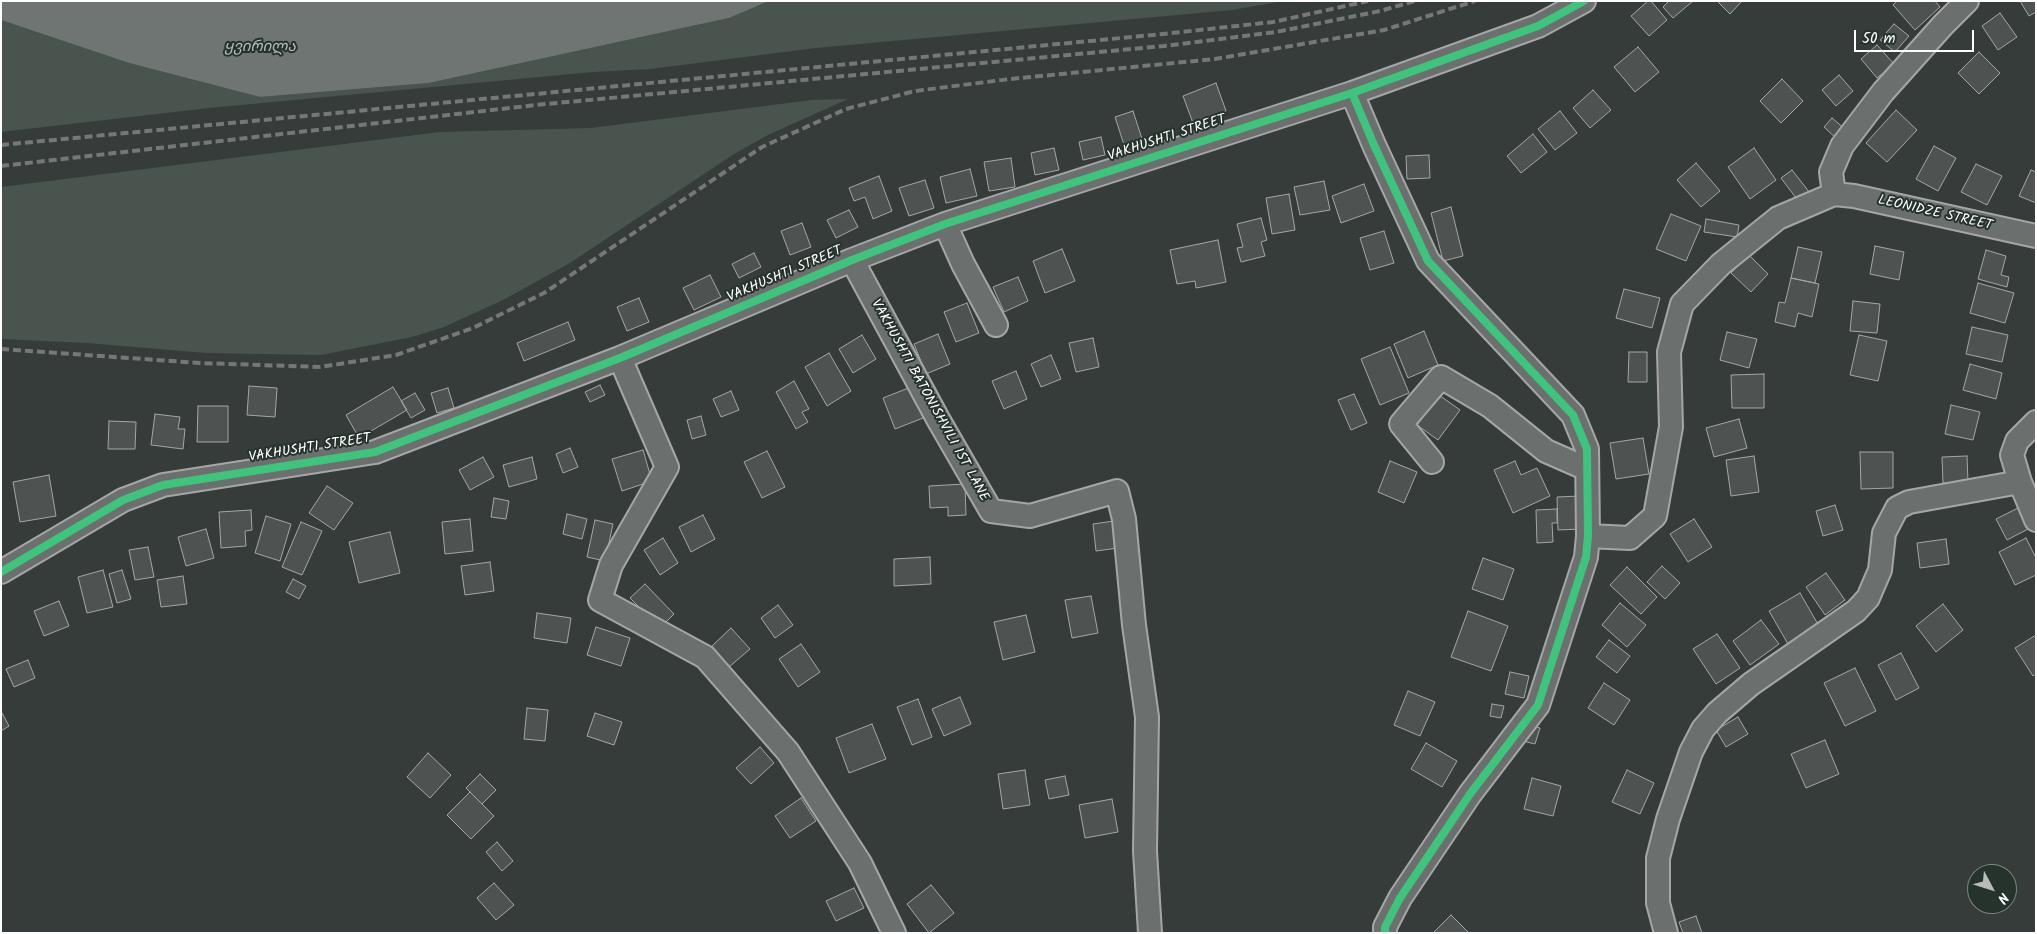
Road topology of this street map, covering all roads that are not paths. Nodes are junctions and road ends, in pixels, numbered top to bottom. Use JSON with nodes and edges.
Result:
{"nodes":[{"id":1,"x":1584,"y":1,"type":"edge"},
{"id":2,"x":1967,"y":1,"type":"edge"},
{"id":3,"x":1352,"y":93,"type":"junction"},
{"id":4,"x":1834,"y":194,"type":"junction"},
{"id":5,"x":945,"y":224,"type":"junction"},
{"id":6,"x":2036,"y":236,"type":"edge"},
{"id":7,"x":852,"y":260,"type":"junction"},
{"id":8,"x":996,"y":325,"type":"dead end"},
{"id":9,"x":620,"y":358,"type":"junction"},
{"id":10,"x":2036,"y":422,"type":"edge"},
{"id":11,"x":1432,"y":462,"type":"dead end"},
{"id":12,"x":1588,"y":469,"type":"junction"},
{"id":13,"x":2020,"y":482,"type":"junction"},
{"id":14,"x":2036,"y":520,"type":"edge"},
{"id":15,"x":1588,"y":536,"type":"junction"},
{"id":16,"x":1,"y":572,"type":"edge"},
{"id":17,"x":894,"y":933,"type":"edge"},
{"id":18,"x":1150,"y":933,"type":"edge"},
{"id":19,"x":1385,"y":933,"type":"edge"},
{"id":20,"x":1666,"y":933,"type":"edge"}],
"edges":[{"from":1,"to":3,"type":"street","name":"VAKHUSHTI STREET"},
{"from":2,"to":4,"type":"street"},
{"from":3,"to":5,"type":"street","name":"VAKHUSHTI STREET"},
{"from":3,"to":12,"type":"street"},
{"from":4,"to":6,"type":"street","name":"LEONIDZE STREET"},
{"from":4,"to":15,"type":"street"},
{"from":5,"to":7,"type":"street","name":"VAKHUSHTI STREET"},
{"from":5,"to":8,"type":"street"},
{"from":7,"to":9,"type":"street","name":"VAKHUSHTI STREET"},
{"from":7,"to":18,"type":"street","name":"VAKHUSHTI BATONISHVILI 1ST LANE"},
{"from":9,"to":16,"type":"street","name":"VAKHUSHTI STREET"},
{"from":9,"to":17,"type":"street"},
{"from":10,"to":13,"type":"street"},
{"from":11,"to":12,"type":"street"},
{"from":12,"to":15,"type":"street"},
{"from":13,"to":14,"type":"street"},
{"from":13,"to":20,"type":"street"},
{"from":15,"to":19,"type":"street"}]}
